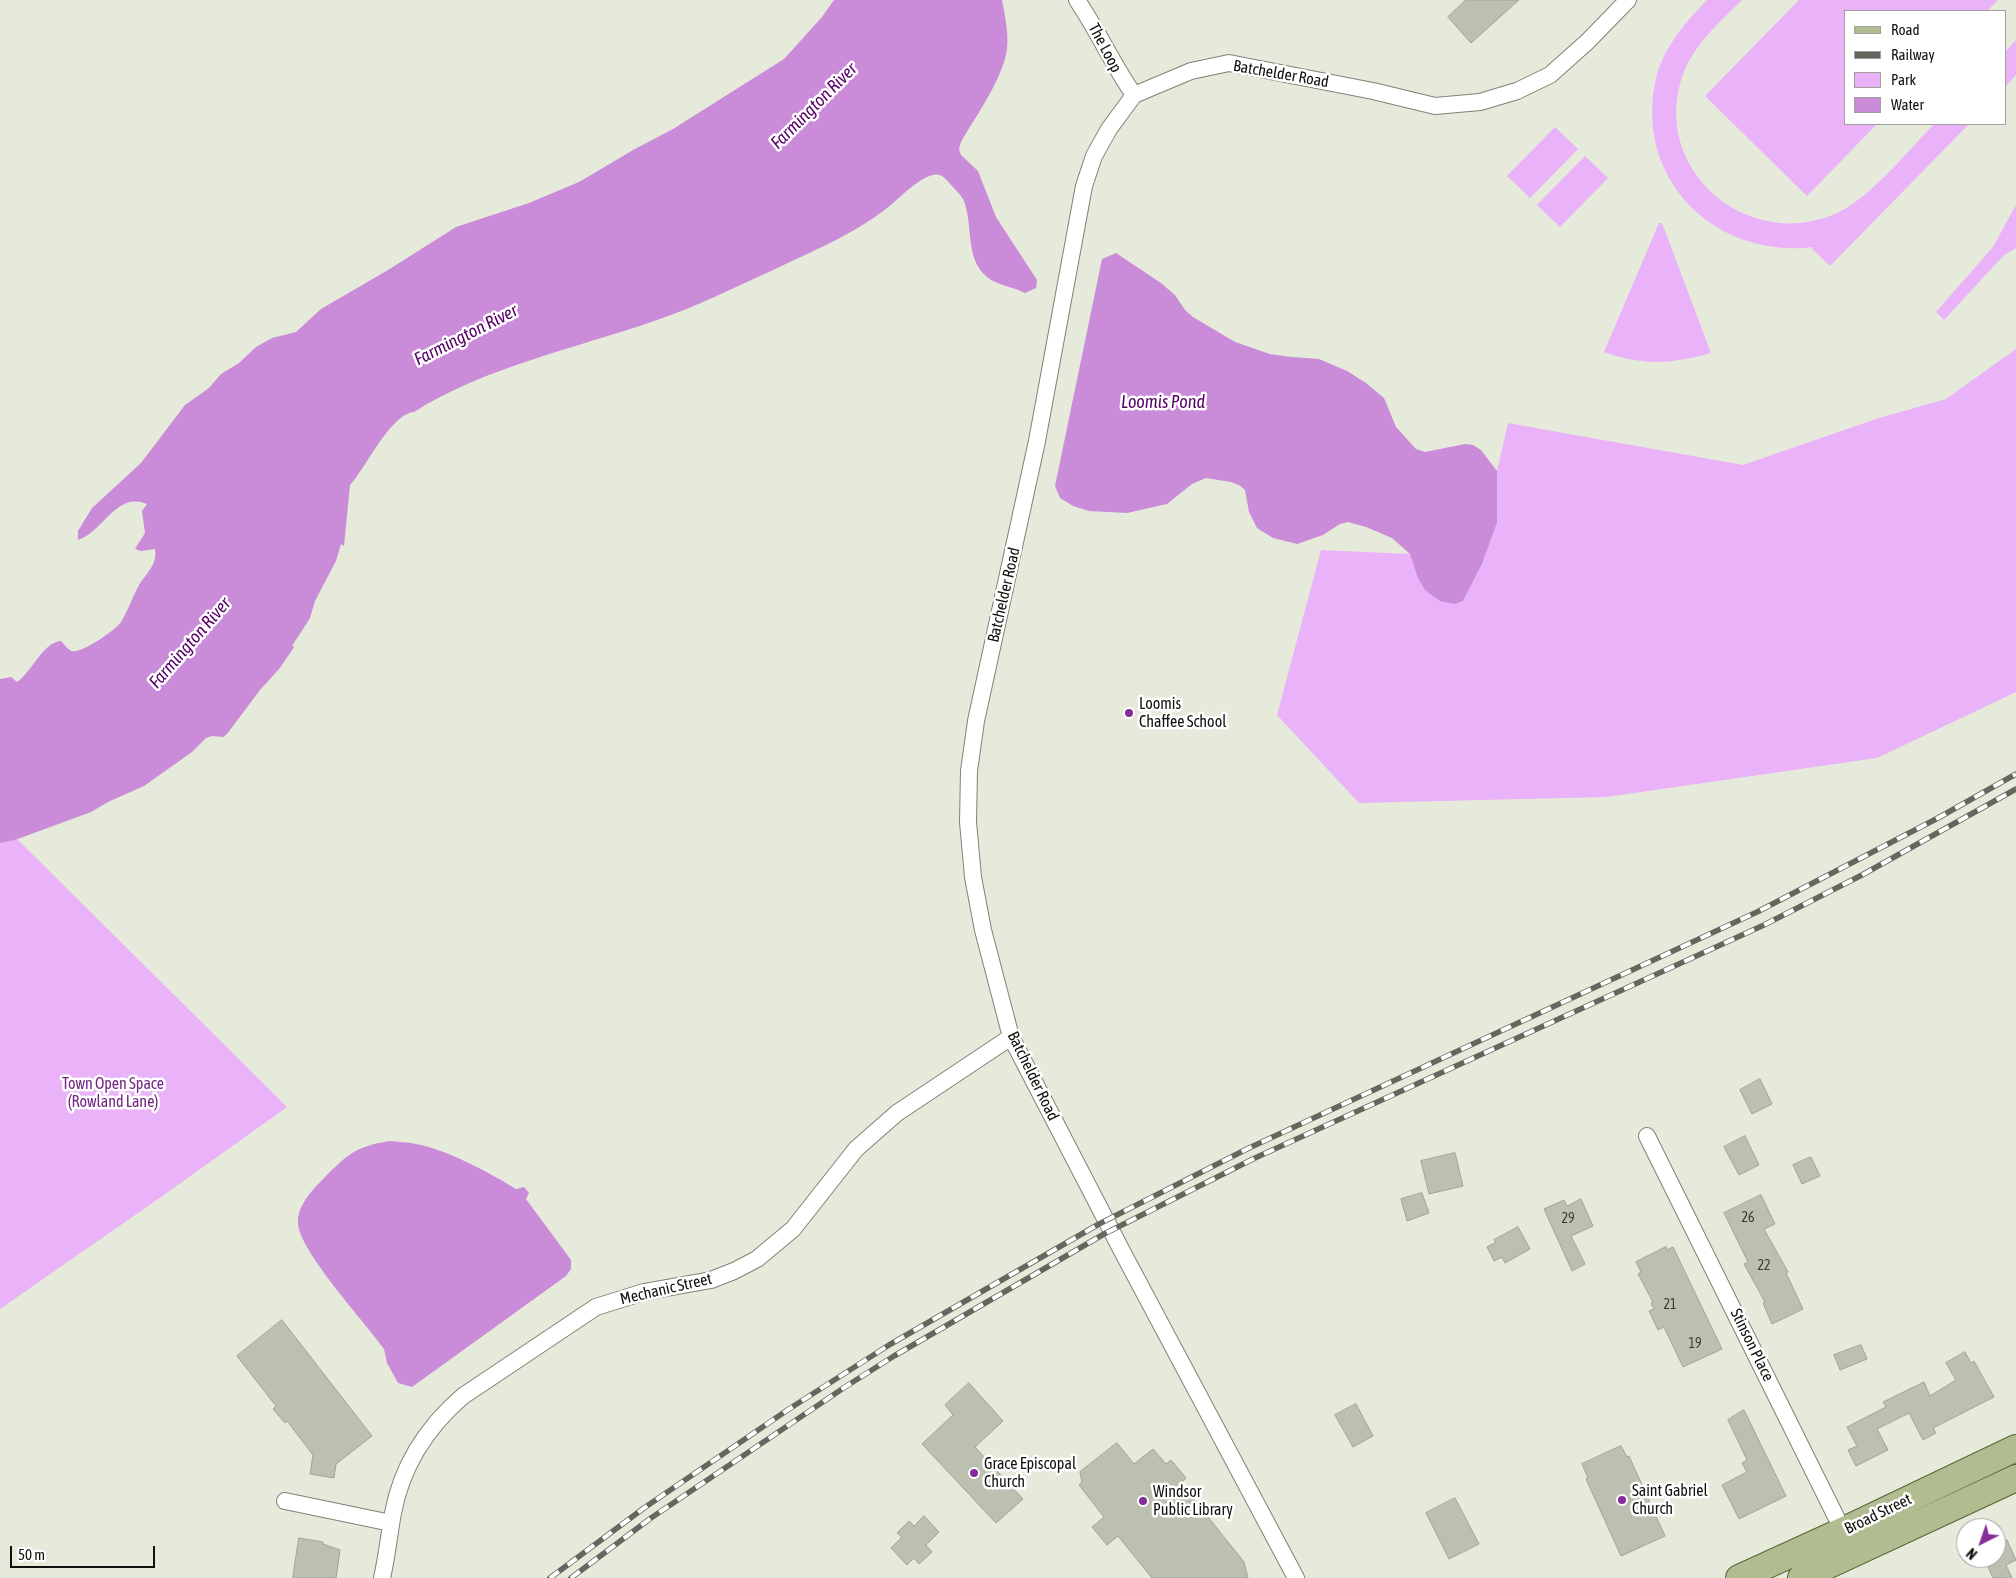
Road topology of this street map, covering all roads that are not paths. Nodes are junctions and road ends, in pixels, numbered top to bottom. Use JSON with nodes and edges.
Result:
{"nodes":[{"id":1,"x":1077,"y":0,"type":"edge"},
{"id":2,"x":1628,"y":0,"type":"edge"},
{"id":3,"x":1134,"y":95,"type":"junction"},
{"id":4,"x":1011,"y":1037,"type":"junction"},
{"id":5,"x":1647,"y":1136,"type":"dead end"},
{"id":6,"x":2016,"y":1448,"type":"edge"},
{"id":7,"x":2016,"y":1478,"type":"edge"},
{"id":8,"x":285,"y":1501,"type":"dead end"},
{"id":9,"x":392,"y":1523,"type":"junction"},
{"id":10,"x":1842,"y":1531,"type":"junction"},
{"id":11,"x":1855,"y":1554,"type":"junction"},
{"id":12,"x":382,"y":1578,"type":"edge"},
{"id":13,"x":1296,"y":1578,"type":"edge"},
{"id":14,"x":1739,"y":1578,"type":"edge"},
{"id":15,"x":1801,"y":1578,"type":"edge"}],
"edges":[{"from":1,"to":3,"type":"street","name":"The Loop"},
{"from":2,"to":3,"type":"street","name":"Batchelder Road"},
{"from":3,"to":4,"type":"street","name":"Batchelder Road"},
{"from":4,"to":9,"type":"street","name":"Mechanic Street"},
{"from":4,"to":13,"type":"street","name":"Batchelder Road"},
{"from":5,"to":10,"type":"street","name":"Stinson Place"},
{"from":6,"to":10,"type":"main road","name":"Broad Street"},
{"from":7,"to":11,"type":"main road","name":"Broad Street"},
{"from":8,"to":9,"type":"street"},
{"from":9,"to":12,"type":"street","name":"Mechanic Street"},
{"from":10,"to":11,"type":"street","name":"Stinson Place"},
{"from":10,"to":14,"type":"main road","name":"Broad Street"},
{"from":11,"to":15,"type":"main road","name":"Broad Street"}]}
